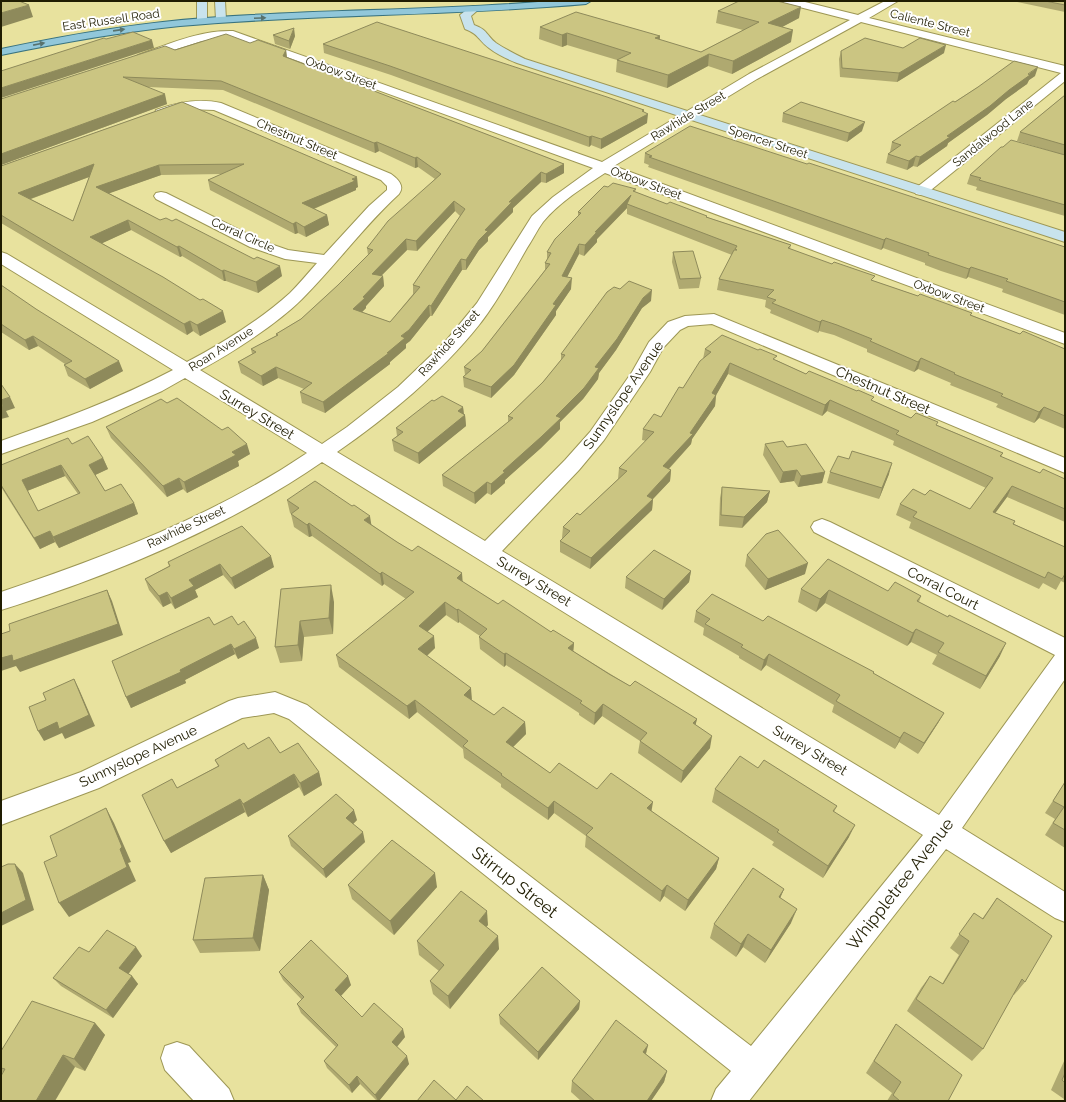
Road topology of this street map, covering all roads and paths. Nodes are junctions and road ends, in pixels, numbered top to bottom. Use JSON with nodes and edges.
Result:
{"nodes":[{"id":1,"x":202,"y":1,"type":"edge"},
{"id":2,"x":492,"y":1,"type":"edge"},
{"id":3,"x":586,"y":1,"type":"edge"},
{"id":4,"x":788,"y":1,"type":"edge"},
{"id":5,"x":893,"y":1,"type":"edge"},
{"id":6,"x":473,"y":6,"type":"edge"},
{"id":7,"x":221,"y":16,"type":"edge"},
{"id":8,"x":202,"y":17,"type":"junction"},
{"id":9,"x":860,"y":19,"type":"junction"},
{"id":10,"x":1,"y":42,"type":"edge"},
{"id":11,"x":1,"y":52,"type":"edge"},
{"id":12,"x":129,"y":62,"type":"edge"},
{"id":13,"x":1065,"y":70,"type":"edge"},
{"id":14,"x":1065,"y":75,"type":"edge"},
{"id":15,"x":151,"y":116,"type":"edge"},
{"id":16,"x":687,"y":116,"type":"junction"},
{"id":17,"x":986,"y":138,"type":"junction"},
{"id":18,"x":1001,"y":142,"type":"dead end"},
{"id":19,"x":603,"y":167,"type":"junction"},
{"id":20,"x":394,"y":184,"type":"joint"},
{"id":21,"x":921,"y":191,"type":"junction"},
{"id":22,"x":161,"y":196,"type":"dead end"},
{"id":23,"x":1065,"y":237,"type":"edge"},
{"id":24,"x":1,"y":257,"type":"edge"},
{"id":25,"x":329,"y":260,"type":"junction"},
{"id":26,"x":699,"y":319,"type":"joint"},
{"id":27,"x":1065,"y":339,"type":"edge"},
{"id":28,"x":187,"y":371,"type":"junction"},
{"id":29,"x":1,"y":448,"type":"edge"},
{"id":30,"x":322,"y":453,"type":"junction"},
{"id":31,"x":1065,"y":466,"type":"edge"},
{"id":32,"x":822,"y":527,"type":"dead end"},
{"id":33,"x":487,"y":553,"type":"junction"},
{"id":34,"x":1,"y":601,"type":"edge"},
{"id":35,"x":1065,"y":649,"type":"edge"},
{"id":36,"x":1065,"y":660,"type":"edge"},
{"id":37,"x":275,"y":702,"type":"joint"},
{"id":38,"x":1,"y":813,"type":"edge"},
{"id":39,"x":943,"y":832,"type":"junction"},
{"id":40,"x":1065,"y":908,"type":"edge"},
{"id":41,"x":177,"y":1058,"type":"dead end"},
{"id":42,"x":753,"y":1068,"type":"junction"},
{"id":43,"x":217,"y":1101,"type":"edge"},
{"id":44,"x":728,"y":1101,"type":"edge"}],
"edges":[{"from":1,"to":8,"type":"street"},
{"from":2,"to":6,"type":"main road","name":"East Russell Road"},
{"from":3,"to":6,"type":"main road","name":"East Russell Road"},
{"from":4,"to":9,"type":"street","name":"Caliente Street"},
{"from":5,"to":9,"type":"street","name":"Rawhide Street"},
{"from":6,"to":7,"type":"main road","name":"East Russell Road"},
{"from":6,"to":16,"type":"street","name":"Spencer Street"},
{"from":7,"to":8,"type":"main road","name":"East Russell Road"},
{"from":7,"to":12,"type":"street"},
{"from":7,"to":19,"type":"street","name":"Oxbow Street"},
{"from":8,"to":10,"type":"main road","name":"East Russell Road"},
{"from":11,"to":8,"type":"main road","name":"East Russell Road","one_way":true},
{"from":9,"to":13,"type":"street","name":"Caliente Street"},
{"from":9,"to":16,"type":"street","name":"Rawhide Street"},
{"from":14,"to":17,"type":"street","name":"Sandalwood Lane"},
{"from":15,"to":20,"type":"street","name":"Chestnut Street"},
{"from":16,"to":19,"type":"street","name":"Rawhide Street"},
{"from":16,"to":21,"type":"street","name":"Spencer Street"},
{"from":17,"to":18,"type":"street"},
{"from":17,"to":21,"type":"street","name":"Sandalwood Lane"},
{"from":19,"to":27,"type":"street","name":"Oxbow Street"},
{"from":19,"to":30,"type":"street","name":"Rawhide Street"},
{"from":20,"to":25,"type":"street","name":"Roan Avenue"},
{"from":21,"to":23,"type":"street","name":"Spencer Street"},
{"from":22,"to":25,"type":"street","name":"Corral Circle"},
{"from":24,"to":28,"type":"street","name":"Surrey Street"},
{"from":25,"to":28,"type":"street","name":"Roan Avenue"},
{"from":26,"to":31,"type":"street","name":"Chestnut Street"},
{"from":26,"to":33,"type":"street","name":"Sunnyslope Avenue"},
{"from":28,"to":29,"type":"street","name":"Roan Avenue"},
{"from":28,"to":30,"type":"street","name":"Surrey Street"},
{"from":30,"to":33,"type":"street","name":"Surrey Street"},
{"from":30,"to":34,"type":"street","name":"Rawhide Street"},
{"from":32,"to":35,"type":"street","name":"Corral Court"},
{"from":33,"to":39,"type":"street","name":"Surrey Street"},
{"from":36,"to":39,"type":"street","name":"Whippletree Avenue"},
{"from":37,"to":38,"type":"street","name":"Sunnyslope Avenue"},
{"from":37,"to":42,"type":"street","name":"Stirrup Street"},
{"from":39,"to":40,"type":"street","name":"Surrey Street"},
{"from":39,"to":42,"type":"street","name":"Whippletree Avenue"},
{"from":41,"to":43,"type":"street"},
{"from":42,"to":44,"type":"street","name":"Whippletree Avenue"}]}
